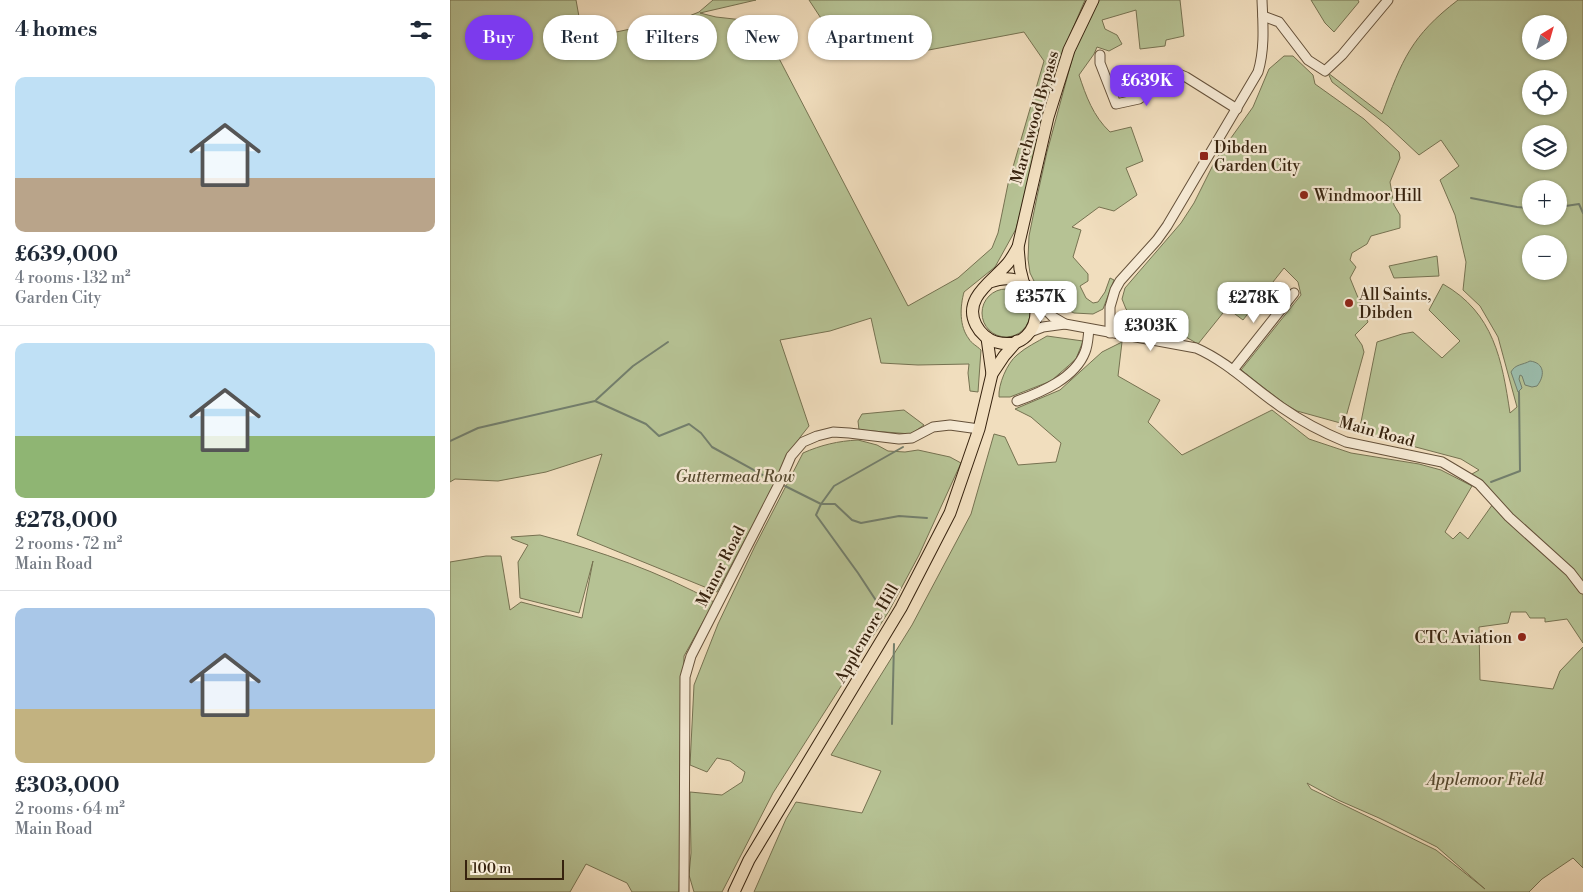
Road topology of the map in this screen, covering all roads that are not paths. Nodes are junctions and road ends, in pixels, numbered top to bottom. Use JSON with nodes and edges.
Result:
{"nodes":[{"id":1,"x":1092,"y":0,"type":"edge"},
{"id":2,"x":1262,"y":0,"type":"edge"},
{"id":3,"x":1388,"y":0,"type":"edge"},
{"id":4,"x":1263,"y":16,"type":"junction"},
{"id":5,"x":1100,"y":55,"type":"dead end"},
{"id":6,"x":1237,"y":109,"type":"junction"},
{"id":7,"x":1018,"y":247,"type":"junction"},
{"id":8,"x":990,"y":282,"type":"junction"},
{"id":9,"x":1024,"y":285,"type":"junction"},
{"id":10,"x":1294,"y":293,"type":"dead end"},
{"id":11,"x":1035,"y":300,"type":"junction"},
{"id":12,"x":1065,"y":324,"type":"junction"},
{"id":13,"x":1089,"y":329,"type":"junction"},
{"id":14,"x":1030,"y":332,"type":"junction"},
{"id":15,"x":1110,"y":333,"type":"junction"},
{"id":16,"x":987,"y":338,"type":"junction"},
{"id":17,"x":1017,"y":341,"type":"junction"},
{"id":18,"x":1233,"y":370,"type":"junction"},
{"id":19,"x":992,"y":374,"type":"junction"},
{"id":20,"x":1017,"y":401,"type":"dead end"},
{"id":21,"x":979,"y":429,"type":"junction"},
{"id":22,"x":1583,"y":589,"type":"edge"},
{"id":23,"x":684,"y":892,"type":"edge"},
{"id":24,"x":734,"y":892,"type":"edge"}],
"edges":[{"from":1,"to":7,"type":"main road","name":"Marchwood Bypass"},
{"from":2,"to":4,"type":"street"},
{"from":3,"to":4,"type":"street"},
{"from":4,"to":6,"type":"street"},
{"from":5,"to":6,"type":"street"},
{"from":6,"to":15,"type":"street"},
{"from":7,"to":8,"type":"main road","name":"Marchwood Bypass"},
{"from":7,"to":9,"type":"main road","name":"Marchwood Bypass"},
{"from":8,"to":9,"type":"main road"},
{"from":8,"to":16,"type":"main road"},
{"from":9,"to":11,"type":"main road"},
{"from":10,"to":18,"type":"street"},
{"from":11,"to":12,"type":"street","name":"Main Road"},
{"from":11,"to":14,"type":"main road"},
{"from":12,"to":13,"type":"street","name":"Main Road"},
{"from":12,"to":14,"type":"street","name":"Main Road"},
{"from":13,"to":15,"type":"street","name":"Main Road"},
{"from":13,"to":20,"type":"street"},
{"from":14,"to":17,"type":"main road"},
{"from":15,"to":18,"type":"street","name":"Main Road"},
{"from":16,"to":17,"type":"main road"},
{"from":16,"to":19,"type":"main road","name":"Applemore Hill"},
{"from":17,"to":19,"type":"main road","name":"Applemore Hill"},
{"from":18,"to":22,"type":"street","name":"Main Road"},
{"from":19,"to":21,"type":"main road","name":"Applemore Hill"},
{"from":21,"to":23,"type":"street","name":"Manor Road"},
{"from":21,"to":24,"type":"main road","name":"Applemore Hill"}]}
